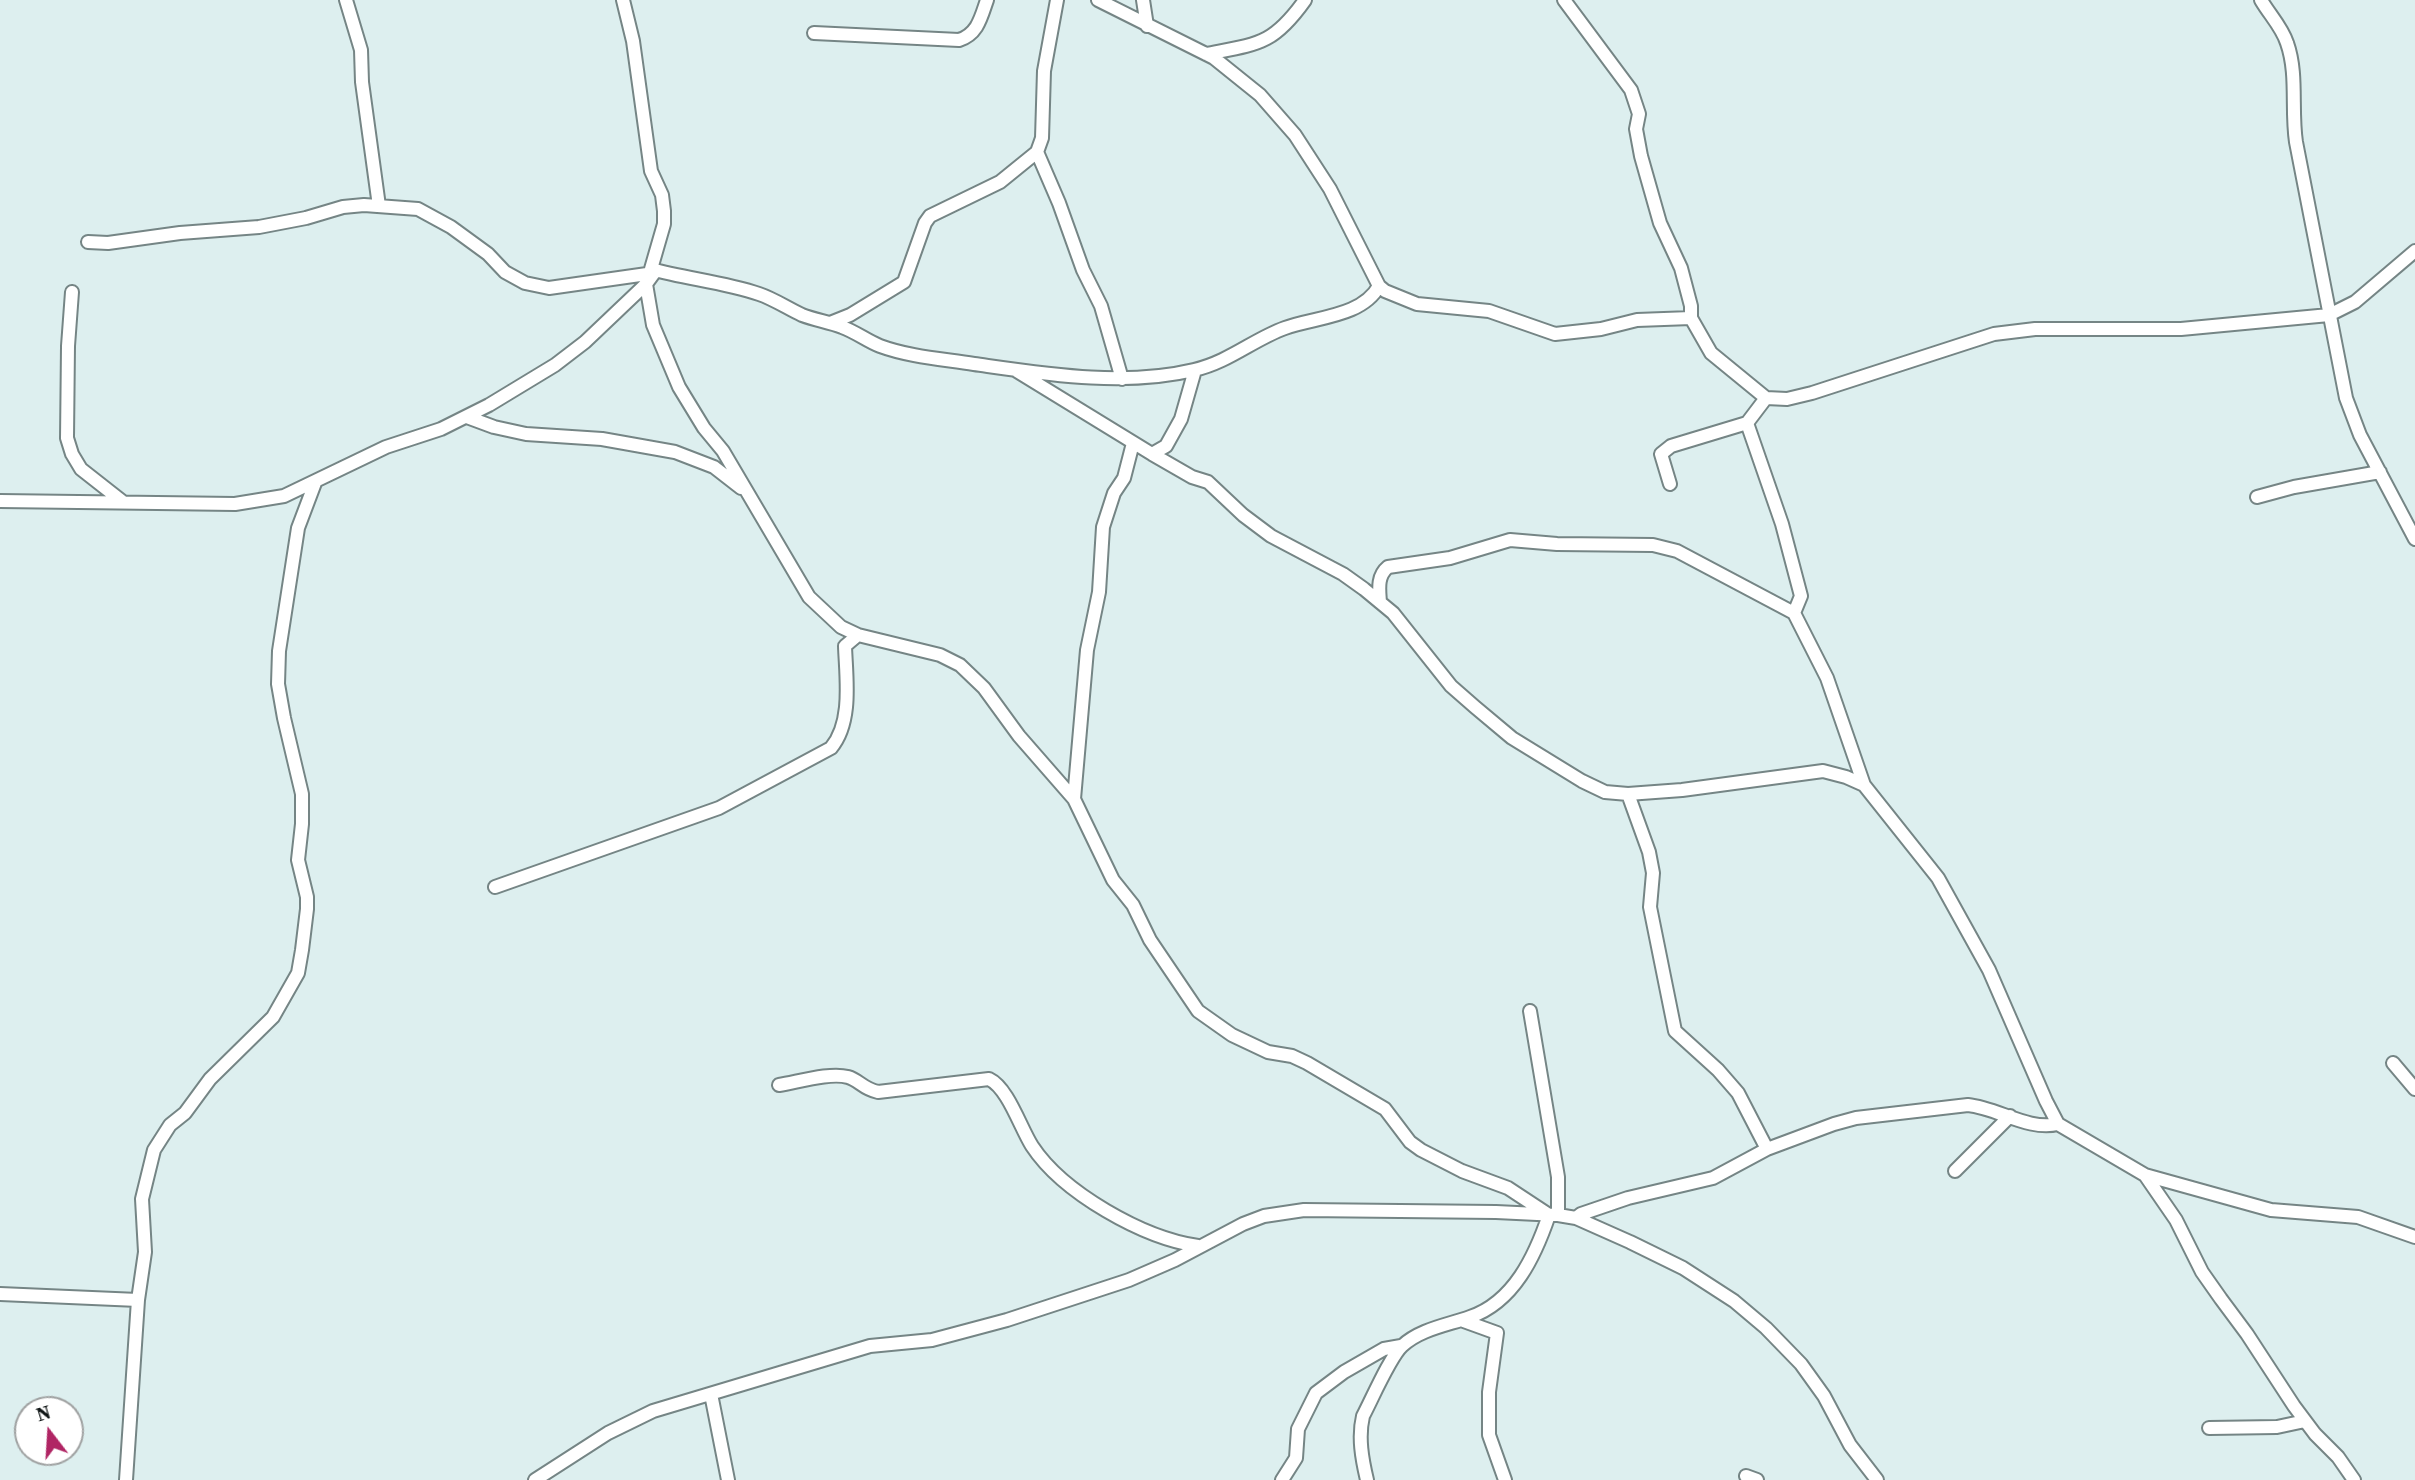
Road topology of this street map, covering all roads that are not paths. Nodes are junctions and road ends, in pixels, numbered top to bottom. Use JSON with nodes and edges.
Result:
{"nodes":[{"id":1,"x":346,"y":0,"type":"edge"},
{"id":2,"x":623,"y":0,"type":"edge"},
{"id":3,"x":987,"y":0,"type":"edge"},
{"id":4,"x":1057,"y":0,"type":"edge"},
{"id":5,"x":1098,"y":0,"type":"edge"},
{"id":6,"x":1143,"y":0,"type":"edge"},
{"id":7,"x":1305,"y":0,"type":"edge"},
{"id":8,"x":1564,"y":0,"type":"edge"},
{"id":9,"x":2262,"y":0,"type":"edge"},
{"id":10,"x":1147,"y":26,"type":"junction"},
{"id":11,"x":814,"y":33,"type":"dead end"},
{"id":12,"x":1206,"y":54,"type":"junction"},
{"id":13,"x":1037,"y":152,"type":"junction"},
{"id":14,"x":379,"y":206,"type":"junction"},
{"id":15,"x":88,"y":242,"type":"dead end"},
{"id":16,"x":2415,"y":251,"type":"edge"},
{"id":17,"x":650,"y":275,"type":"junction"},
{"id":18,"x":1379,"y":286,"type":"junction"},
{"id":19,"x":72,"y":292,"type":"dead end"},
{"id":20,"x":2329,"y":315,"type":"junction"},
{"id":21,"x":1691,"y":318,"type":"junction"},
{"id":22,"x":831,"y":323,"type":"junction"},
{"id":23,"x":1015,"y":370,"type":"junction"},
{"id":24,"x":1195,"y":370,"type":"junction"},
{"id":25,"x":1122,"y":379,"type":"junction"},
{"id":26,"x":1766,"y":398,"type":"junction"},
{"id":27,"x":467,"y":417,"type":"junction"},
{"id":28,"x":1747,"y":424,"type":"junction"},
{"id":29,"x":1133,"y":443,"type":"junction"},
{"id":30,"x":1152,"y":454,"type":"junction"},
{"id":31,"x":2380,"y":472,"type":"junction"},
{"id":32,"x":314,"y":483,"type":"junction"},
{"id":33,"x":1670,"y":484,"type":"dead end"},
{"id":34,"x":747,"y":492,"type":"junction"},
{"id":35,"x":2257,"y":498,"type":"dead end"},
{"id":36,"x":0,"y":501,"type":"edge"},
{"id":37,"x":124,"y":503,"type":"junction"},
{"id":38,"x":2415,"y":538,"type":"edge"},
{"id":39,"x":1380,"y":602,"type":"junction"},
{"id":40,"x":1794,"y":613,"type":"junction"},
{"id":41,"x":858,"y":635,"type":"junction"},
{"id":42,"x":1864,"y":785,"type":"junction"},
{"id":43,"x":1628,"y":794,"type":"junction"},
{"id":44,"x":1074,"y":799,"type":"junction"},
{"id":45,"x":495,"y":887,"type":"dead end"},
{"id":46,"x":1530,"y":1011,"type":"dead end"},
{"id":47,"x":2393,"y":1063,"type":"dead end"},
{"id":48,"x":779,"y":1085,"type":"dead end"},
{"id":49,"x":2415,"y":1090,"type":"edge"},
{"id":50,"x":2010,"y":1116,"type":"junction"},
{"id":51,"x":2058,"y":1124,"type":"junction"},
{"id":52,"x":1767,"y":1149,"type":"junction"},
{"id":53,"x":1955,"y":1171,"type":"dead end"},
{"id":54,"x":2145,"y":1175,"type":"junction"},
{"id":55,"x":1553,"y":1215,"type":"junction"},
{"id":56,"x":1576,"y":1218,"type":"junction"},
{"id":57,"x":2415,"y":1237,"type":"edge"},
{"id":58,"x":1198,"y":1246,"type":"junction"},
{"id":59,"x":0,"y":1294,"type":"edge"},
{"id":60,"x":138,"y":1300,"type":"junction"},
{"id":61,"x":1461,"y":1320,"type":"junction"},
{"id":62,"x":1401,"y":1346,"type":"junction"},
{"id":63,"x":711,"y":1394,"type":"junction"},
{"id":64,"x":2305,"y":1421,"type":"junction"},
{"id":65,"x":2209,"y":1428,"type":"dead end"},
{"id":66,"x":126,"y":1480,"type":"edge"},
{"id":67,"x":535,"y":1480,"type":"edge"},
{"id":68,"x":728,"y":1480,"type":"edge"},
{"id":69,"x":1282,"y":1480,"type":"edge"},
{"id":70,"x":1367,"y":1480,"type":"edge"},
{"id":71,"x":1505,"y":1480,"type":"edge"},
{"id":72,"x":1877,"y":1480,"type":"edge"},
{"id":73,"x":2354,"y":1480,"type":"edge"}],
"edges":[{"from":1,"to":14,"type":"street"},
{"from":2,"to":17,"type":"street"},
{"from":3,"to":11,"type":"street"},
{"from":4,"to":13,"type":"street"},
{"from":5,"to":10,"type":"street"},
{"from":6,"to":10,"type":"street"},
{"from":7,"to":12,"type":"street"},
{"from":8,"to":21,"type":"street"},
{"from":9,"to":20,"type":"street"},
{"from":10,"to":12,"type":"street"},
{"from":12,"to":18,"type":"street"},
{"from":13,"to":22,"type":"street"},
{"from":13,"to":25,"type":"street"},
{"from":14,"to":15,"type":"street"},
{"from":14,"to":17,"type":"street"},
{"from":16,"to":20,"type":"street"},
{"from":17,"to":22,"type":"street"},
{"from":17,"to":27,"type":"street"},
{"from":17,"to":34,"type":"street"},
{"from":18,"to":21,"type":"street"},
{"from":18,"to":24,"type":"street"},
{"from":19,"to":37,"type":"street"},
{"from":20,"to":26,"type":"street"},
{"from":20,"to":31,"type":"street"},
{"from":21,"to":26,"type":"street"},
{"from":22,"to":23,"type":"street"},
{"from":23,"to":25,"type":"street"},
{"from":23,"to":29,"type":"street"},
{"from":24,"to":25,"type":"street"},
{"from":24,"to":30,"type":"street"},
{"from":26,"to":28,"type":"street"},
{"from":27,"to":32,"type":"street"},
{"from":27,"to":34,"type":"street"},
{"from":28,"to":33,"type":"street"},
{"from":28,"to":40,"type":"street"},
{"from":29,"to":30,"type":"street"},
{"from":29,"to":44,"type":"street"},
{"from":30,"to":39,"type":"street"},
{"from":31,"to":35,"type":"street"},
{"from":31,"to":38,"type":"street"},
{"from":32,"to":37,"type":"street"},
{"from":32,"to":60,"type":"street"},
{"from":34,"to":41,"type":"street"},
{"from":36,"to":37,"type":"street"},
{"from":39,"to":40,"type":"street"},
{"from":39,"to":43,"type":"street"},
{"from":40,"to":42,"type":"street"},
{"from":41,"to":44,"type":"street"},
{"from":41,"to":45,"type":"street"},
{"from":42,"to":43,"type":"street"},
{"from":42,"to":51,"type":"street"},
{"from":43,"to":52,"type":"street"},
{"from":44,"to":55,"type":"street"},
{"from":46,"to":55,"type":"street"},
{"from":47,"to":49,"type":"street"},
{"from":48,"to":58,"type":"street"},
{"from":50,"to":51,"type":"street"},
{"from":50,"to":52,"type":"street"},
{"from":50,"to":53,"type":"street"},
{"from":51,"to":54,"type":"street"},
{"from":52,"to":56,"type":"street"},
{"from":54,"to":57,"type":"street"},
{"from":54,"to":64,"type":"street"},
{"from":55,"to":56,"type":"street"},
{"from":55,"to":58,"type":"street"},
{"from":55,"to":61,"type":"street"},
{"from":56,"to":72,"type":"street"},
{"from":58,"to":63,"type":"street"},
{"from":59,"to":60,"type":"street"},
{"from":60,"to":66,"type":"street"},
{"from":61,"to":62,"type":"street"},
{"from":61,"to":71,"type":"street"},
{"from":62,"to":69,"type":"street"},
{"from":62,"to":70,"type":"street"},
{"from":63,"to":67,"type":"street"},
{"from":63,"to":68,"type":"street"},
{"from":64,"to":65,"type":"street"},
{"from":64,"to":73,"type":"street"}]}
